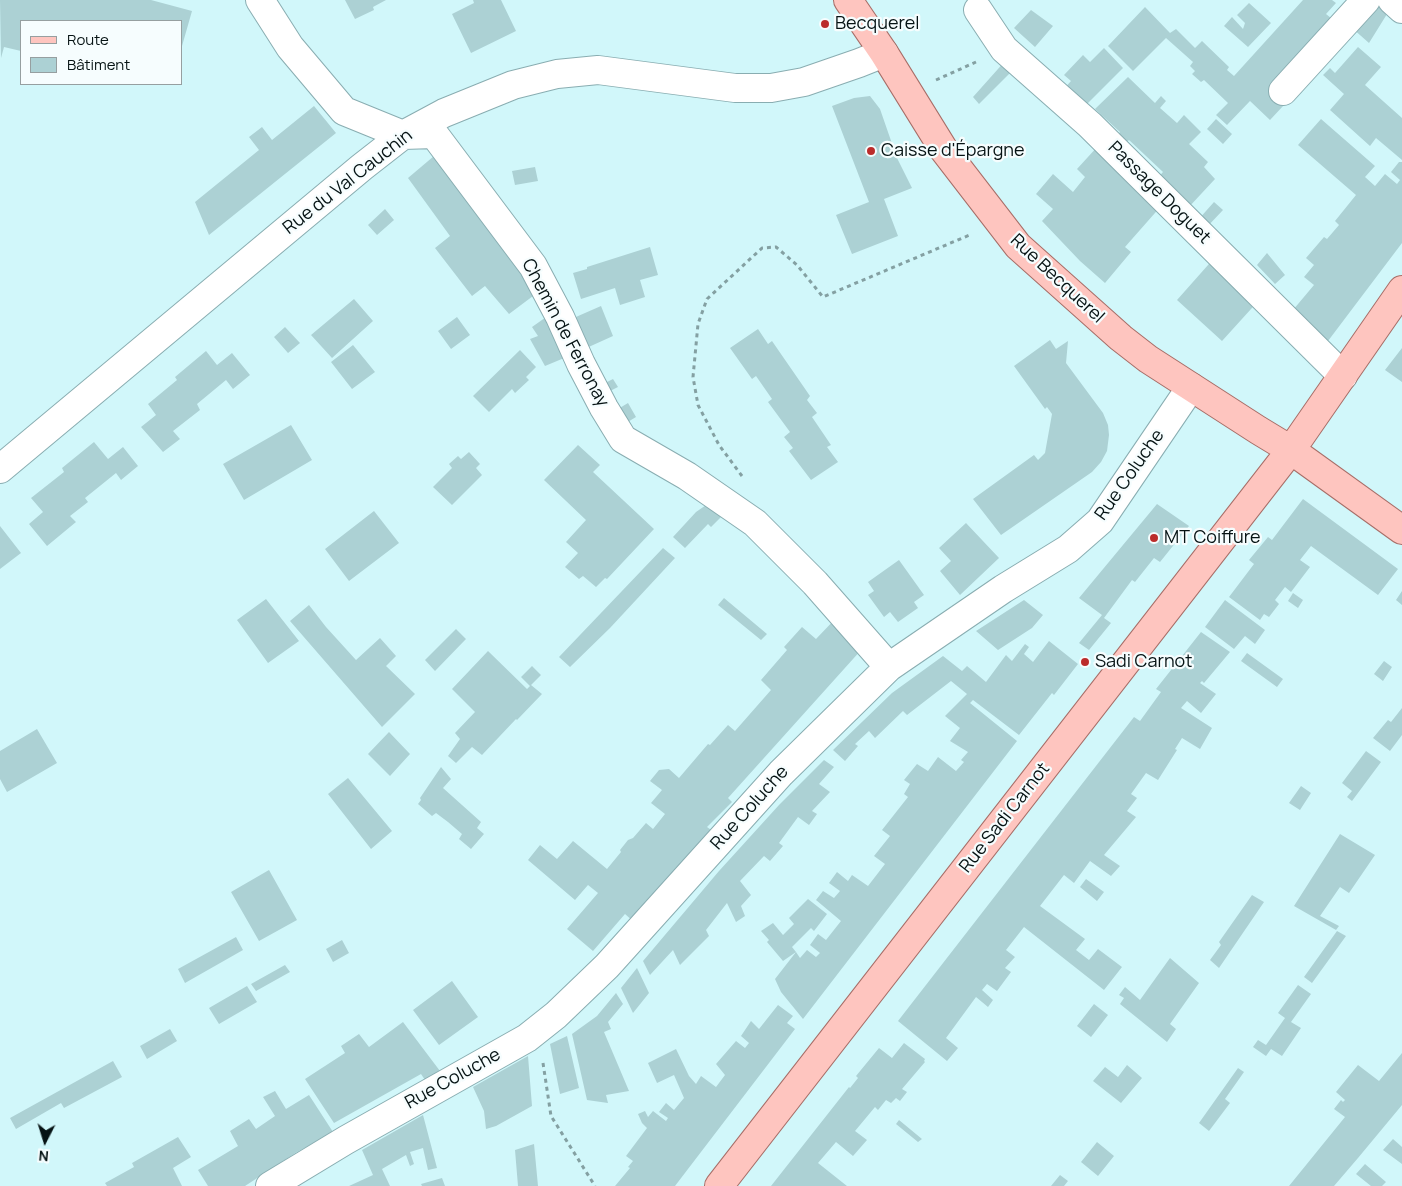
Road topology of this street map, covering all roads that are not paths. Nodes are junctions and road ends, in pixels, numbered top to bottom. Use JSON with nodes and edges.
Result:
{"nodes":[{"id":1,"x":260,"y":0,"type":"edge"},
{"id":2,"x":848,"y":0,"type":"edge"},
{"id":3,"x":1366,"y":0,"type":"edge"},
{"id":4,"x":978,"y":10,"type":"dead end"},
{"id":5,"x":884,"y":53,"type":"junction"},
{"id":6,"x":1283,"y":91,"type":"dead end"},
{"id":7,"x":403,"y":135,"type":"junction"},
{"id":8,"x":1402,"y":290,"type":"edge"},
{"id":9,"x":1343,"y":376,"type":"junction"},
{"id":10,"x":1191,"y":387,"type":"junction"},
{"id":11,"x":1291,"y":450,"type":"junction"},
{"id":12,"x":0,"y":469,"type":"edge"},
{"id":13,"x":1402,"y":530,"type":"edge"},
{"id":14,"x":889,"y":667,"type":"junction"},
{"id":15,"x":270,"y":1186,"type":"edge"},
{"id":16,"x":719,"y":1186,"type":"edge"}],
"edges":[{"from":1,"to":7,"type":"street","name":"Chemin de Ferronay"},
{"from":2,"to":5,"type":"main road","name":"Rue Becquerel"},
{"from":3,"to":6,"type":"street"},
{"from":4,"to":9,"type":"street","name":"Passage Doguet"},
{"from":5,"to":7,"type":"street","name":"Rue du Val Cauchin"},
{"from":5,"to":10,"type":"main road","name":"Rue Becquerel"},
{"from":7,"to":12,"type":"street","name":"Rue du Val Cauchin"},
{"from":7,"to":14,"type":"street","name":"Chemin de Ferronay"},
{"from":8,"to":9,"type":"main road","name":"Rue Sadi Carnot"},
{"from":9,"to":11,"type":"main road","name":"Rue Sadi Carnot"},
{"from":10,"to":11,"type":"main road","name":"Rue Becquerel"},
{"from":10,"to":14,"type":"street","name":"Rue Coluche"},
{"from":11,"to":13,"type":"main road","name":"Rue Becquerel"},
{"from":11,"to":16,"type":"main road","name":"Rue Sadi Carnot"},
{"from":14,"to":15,"type":"street","name":"Rue Coluche"}]}
